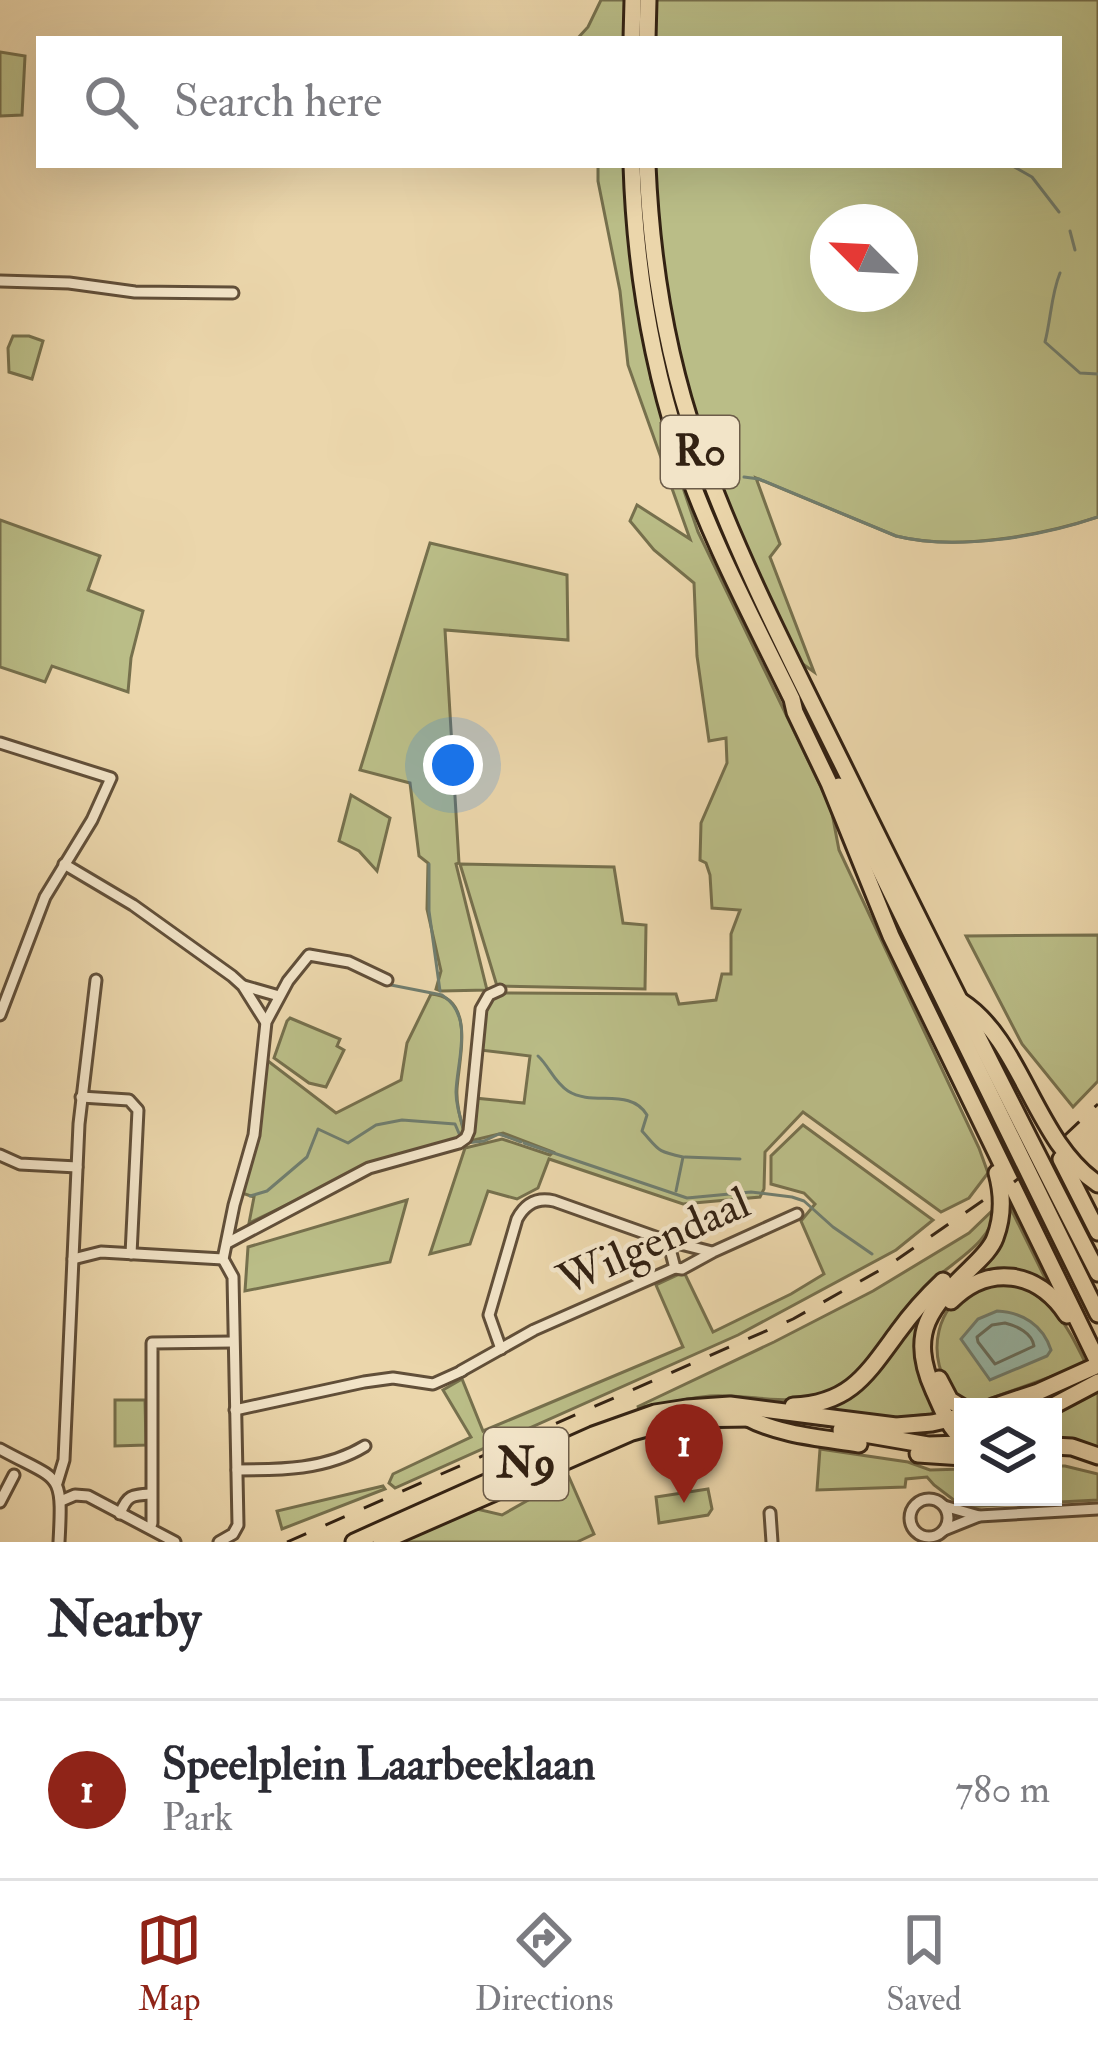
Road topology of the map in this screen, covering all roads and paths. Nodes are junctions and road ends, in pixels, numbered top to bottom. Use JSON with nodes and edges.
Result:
{"nodes":[{"id":1,"x":633,"y":0,"type":"edge"},
{"id":2,"x":648,"y":0,"type":"edge"},
{"id":3,"x":632,"y":36,"type":"edge"},
{"id":4,"x":647,"y":36,"type":"edge"},
{"id":5,"x":632,"y":168,"type":"edge"},
{"id":6,"x":647,"y":168,"type":"edge"},
{"id":7,"x":0,"y":281,"type":"edge"},
{"id":8,"x":233,"y":293,"type":"dead end"},
{"id":9,"x":792,"y":699,"type":"junction"},
{"id":10,"x":0,"y":742,"type":"edge"},
{"id":11,"x":64,"y":864,"type":"junction"},
{"id":12,"x":97,"y":980,"type":"dead end"},
{"id":13,"x":387,"y":980,"type":"dead end"},
{"id":14,"x":244,"y":986,"type":"junction"},
{"id":15,"x":500,"y":990,"type":"dead end"},
{"id":16,"x":279,"y":995,"type":"junction"},
{"id":17,"x":961,"y":1001,"type":"junction"},
{"id":18,"x":0,"y":1015,"type":"edge"},
{"id":19,"x":266,"y":1022,"type":"junction"},
{"id":20,"x":81,"y":1097,"type":"junction"},
{"id":21,"x":1049,"y":1129,"type":"junction"},
{"id":22,"x":0,"y":1155,"type":"edge"},
{"id":23,"x":997,"y":1158,"type":"junction"},
{"id":24,"x":77,"y":1167,"type":"junction"},
{"id":25,"x":1098,"y":1184,"type":"edge"},
{"id":26,"x":796,"y":1214,"type":"dead end"},
{"id":27,"x":996,"y":1229,"type":"junction"},
{"id":28,"x":1098,"y":1232,"type":"edge"},
{"id":29,"x":661,"y":1239,"type":"junction"},
{"id":30,"x":74,"y":1240,"type":"junction"},
{"id":31,"x":229,"y":1242,"type":"junction"},
{"id":32,"x":100,"y":1252,"type":"junction"},
{"id":33,"x":713,"y":1252,"type":"junction"},
{"id":34,"x":131,"y":1254,"type":"junction"},
{"id":35,"x":73,"y":1258,"type":"junction"},
{"id":36,"x":224,"y":1259,"type":"junction"},
{"id":37,"x":675,"y":1268,"type":"junction"},
{"id":38,"x":1098,"y":1273,"type":"edge"},
{"id":39,"x":1098,"y":1314,"type":"edge"},
{"id":40,"x":233,"y":1342,"type":"junction"},
{"id":41,"x":501,"y":1349,"type":"junction"},
{"id":42,"x":1094,"y":1355,"type":"edge"},
{"id":43,"x":1098,"y":1382,"type":"edge"},
{"id":44,"x":1047,"y":1387,"type":"junction"},
{"id":45,"x":1010,"y":1398,"type":"edge"},
{"id":46,"x":1017,"y":1398,"type":"edge"},
{"id":47,"x":1062,"y":1401,"type":"edge"},
{"id":48,"x":954,"y":1405,"type":"edge"},
{"id":49,"x":954,"y":1405,"type":"edge"},
{"id":50,"x":236,"y":1410,"type":"junction"},
{"id":51,"x":751,"y":1412,"type":"junction"},
{"id":52,"x":954,"y":1415,"type":"edge"},
{"id":53,"x":954,"y":1443,"type":"edge"},
{"id":54,"x":63,"y":1447,"type":"junction"},
{"id":55,"x":365,"y":1447,"type":"dead end"},
{"id":56,"x":1062,"y":1447,"type":"edge"},
{"id":57,"x":0,"y":1449,"type":"edge"},
{"id":58,"x":954,"y":1456,"type":"edge"},
{"id":59,"x":1098,"y":1456,"type":"edge"},
{"id":60,"x":237,"y":1470,"type":"junction"},
{"id":61,"x":44,"y":1472,"type":"junction"},
{"id":62,"x":14,"y":1475,"type":"dead end"},
{"id":63,"x":57,"y":1483,"type":"junction"},
{"id":64,"x":151,"y":1495,"type":"junction"},
{"id":65,"x":0,"y":1502,"type":"edge"},
{"id":66,"x":61,"y":1504,"type":"junction"},
{"id":67,"x":944,"y":1506,"type":"junction"},
{"id":68,"x":1098,"y":1510,"type":"edge"},
{"id":69,"x":120,"y":1514,"type":"junction"},
{"id":70,"x":770,"y":1514,"type":"dead end"},
{"id":71,"x":979,"y":1516,"type":"junction"},
{"id":72,"x":150,"y":1528,"type":"junction"},
{"id":73,"x":940,"y":1536,"type":"edge"},
{"id":74,"x":920,"y":1538,"type":"edge"},
{"id":75,"x":59,"y":1542,"type":"edge"},
{"id":76,"x":175,"y":1542,"type":"edge"},
{"id":77,"x":219,"y":1542,"type":"edge"},
{"id":78,"x":354,"y":1542,"type":"edge"},
{"id":79,"x":381,"y":1542,"type":"edge"},
{"id":80,"x":772,"y":1542,"type":"edge"}],
"edges":[{"from":1,"to":3,"type":"highway"},
{"from":2,"to":4,"type":"highway"},
{"from":5,"to":9,"type":"highway","number":"R0"},
{"from":6,"to":17,"type":"highway","number":"R0"},
{"from":7,"to":8,"type":"street"},
{"from":9,"to":23,"type":"highway"},
{"from":9,"to":39,"type":"highway","number":"R0"},
{"from":10,"to":11,"type":"street"},
{"from":11,"to":14,"type":"street"},
{"from":11,"to":18,"type":"street"},
{"from":12,"to":20,"type":"street"},
{"from":13,"to":16,"type":"street"},
{"from":14,"to":16,"type":"street"},
{"from":14,"to":19,"type":"street"},
{"from":15,"to":31,"type":"street"},
{"from":16,"to":19,"type":"street"},
{"from":17,"to":21,"type":"highway"},
{"from":17,"to":38,"type":"highway","number":"R0"},
{"from":19,"to":31,"type":"street"},
{"from":20,"to":24,"type":"street"},
{"from":20,"to":34,"type":"street"},
{"from":21,"to":25,"type":"highway"},
{"from":21,"to":28,"type":"highway"},
{"from":22,"to":24,"type":"street"},
{"from":23,"to":27,"type":"highway"},
{"from":23,"to":42,"type":"highway"},
{"from":24,"to":30,"type":"street"},
{"from":26,"to":33,"type":"street","name":"Wilgendaal"},
{"from":27,"to":48,"type":"highway"},
{"from":27,"to":51,"type":"highway"},
{"from":29,"to":33,"type":"street"},
{"from":29,"to":37,"type":"street"},
{"from":29,"to":41,"type":"street"},
{"from":30,"to":32,"type":"street"},
{"from":30,"to":35,"type":"street"},
{"from":31,"to":36,"type":"street"},
{"from":32,"to":34,"type":"street"},
{"from":32,"to":35,"type":"street"},
{"from":33,"to":37,"type":"street","name":"Wilgendaal"},
{"from":34,"to":36,"type":"street"},
{"from":35,"to":54,"type":"street"},
{"from":36,"to":40,"type":"street"},
{"from":37,"to":41,"type":"street","name":"Wilgendaal"},
{"from":40,"to":50,"type":"street"},
{"from":40,"to":64,"type":"street"},
{"from":41,"to":50,"type":"street","name":"Wilgendaal"},
{"from":42,"to":44,"type":"highway"},
{"from":42,"to":49,"type":"highway"},
{"from":43,"to":47,"type":"highway"},
{"from":44,"to":45,"type":"highway"},
{"from":44,"to":46,"type":"highway"},
{"from":50,"to":60,"type":"street"},
{"from":51,"to":52,"type":"highway","number":"N9"},
{"from":51,"to":53,"type":"highway","number":"N9"},
{"from":51,"to":58,"type":"highway"},
{"from":51,"to":78,"type":"highway","number":"N9"},
{"from":51,"to":79,"type":"highway","number":"N9"},
{"from":54,"to":61,"type":"street"},
{"from":54,"to":63,"type":"street"},
{"from":55,"to":60,"type":"street"},
{"from":56,"to":59,"type":"highway"},
{"from":57,"to":61,"type":"street"},
{"from":60,"to":77,"type":"street"},
{"from":61,"to":63,"type":"street"},
{"from":62,"to":65,"type":"street"},
{"from":63,"to":66,"type":"street"},
{"from":64,"to":69,"type":"street"},
{"from":64,"to":72,"type":"street"},
{"from":66,"to":69,"type":"street"},
{"from":66,"to":75,"type":"street"},
{"from":67,"to":71,"type":"street"},
{"from":67,"to":73,"type":"street"},
{"from":67,"to":74,"type":"street"},
{"from":68,"to":71,"type":"street"},
{"from":69,"to":72,"type":"street"},
{"from":70,"to":80,"type":"street"},
{"from":71,"to":73,"type":"street"},
{"from":72,"to":76,"type":"street"},
{"from":73,"to":74,"type":"street"}]}
